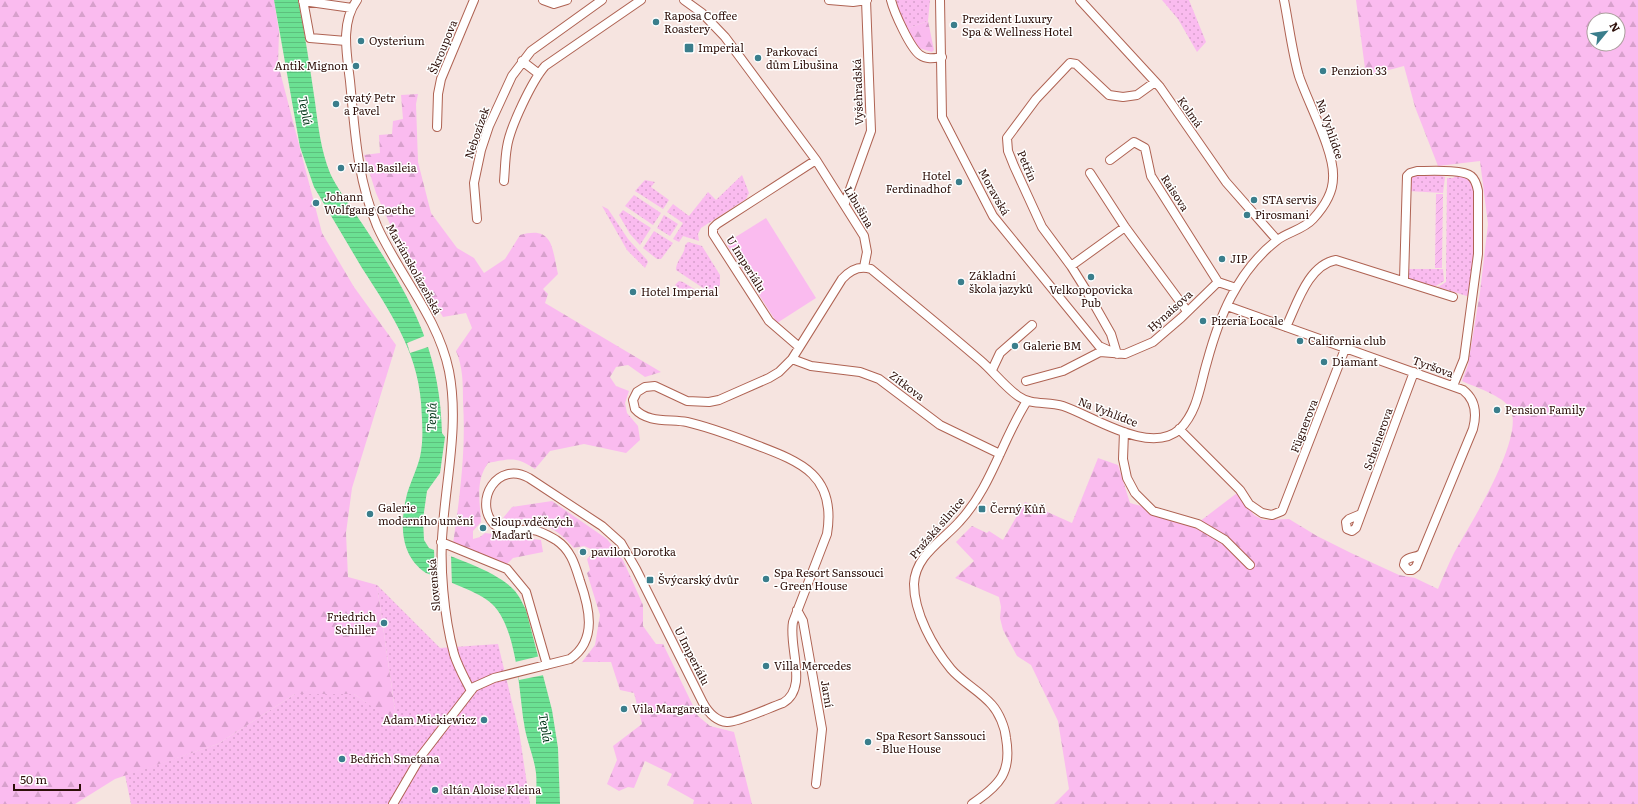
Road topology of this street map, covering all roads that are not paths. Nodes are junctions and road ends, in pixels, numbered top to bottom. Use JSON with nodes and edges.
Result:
{"nodes":[{"id":1,"x":303,"y":0,"type":"edge"},
{"id":2,"x":356,"y":0,"type":"edge"},
{"id":3,"x":474,"y":0,"type":"edge"},
{"id":4,"x":543,"y":0,"type":"edge"},
{"id":5,"x":567,"y":0,"type":"edge"},
{"id":6,"x":602,"y":0,"type":"edge"},
{"id":7,"x":642,"y":0,"type":"edge"},
{"id":8,"x":684,"y":0,"type":"edge"},
{"id":9,"x":829,"y":0,"type":"edge"},
{"id":10,"x":866,"y":0,"type":"edge"},
{"id":11,"x":891,"y":0,"type":"edge"},
{"id":12,"x":940,"y":0,"type":"edge"},
{"id":13,"x":1080,"y":0,"type":"edge"},
{"id":14,"x":1284,"y":0,"type":"edge"},
{"id":15,"x":352,"y":8,"type":"junction"},
{"id":16,"x":346,"y":41,"type":"junction"},
{"id":17,"x":942,"y":57,"type":"junction"},
{"id":18,"x":522,"y":61,"type":"junction"},
{"id":19,"x":539,"y":74,"type":"junction"},
{"id":20,"x":1155,"y":82,"type":"junction"},
{"id":21,"x":437,"y":127,"type":"dead end"},
{"id":22,"x":816,"y":160,"type":"junction"},
{"id":23,"x":1110,"y":160,"type":"dead end"},
{"id":24,"x":1090,"y":173,"type":"dead end"},
{"id":25,"x":504,"y":181,"type":"dead end"},
{"id":26,"x":845,"y":203,"type":"junction"},
{"id":27,"x":478,"y":219,"type":"dead end"},
{"id":28,"x":1125,"y":227,"type":"junction"},
{"id":29,"x":1277,"y":240,"type":"junction"},
{"id":30,"x":1071,"y":266,"type":"junction"},
{"id":31,"x":864,"y":267,"type":"junction"},
{"id":32,"x":1404,"y":280,"type":"junction"},
{"id":33,"x":1218,"y":282,"type":"junction"},
{"id":34,"x":1236,"y":288,"type":"junction"},
{"id":35,"x":1453,"y":297,"type":"dead end"},
{"id":36,"x":1227,"y":306,"type":"junction"},
{"id":37,"x":1188,"y":311,"type":"junction"},
{"id":38,"x":1032,"y":324,"type":"dead end"},
{"id":39,"x":1286,"y":327,"type":"junction"},
{"id":40,"x":438,"y":337,"type":"joint"},
{"id":41,"x":798,"y":346,"type":"junction"},
{"id":42,"x":1345,"y":348,"type":"junction"},
{"id":43,"x":1117,"y":354,"type":"junction"},
{"id":44,"x":792,"y":359,"type":"junction"},
{"id":45,"x":992,"y":370,"type":"junction"},
{"id":46,"x":1414,"y":372,"type":"junction"},
{"id":47,"x":1026,"y":381,"type":"dead end"},
{"id":48,"x":1453,"y":386,"type":"junction"},
{"id":49,"x":1027,"y":401,"type":"junction"},
{"id":50,"x":1179,"y":429,"type":"junction"},
{"id":51,"x":1124,"y":432,"type":"junction"},
{"id":52,"x":1000,"y":454,"type":"junction"},
{"id":53,"x":1361,"y":514,"type":"dead end"},
{"id":54,"x":442,"y":542,"type":"junction"},
{"id":55,"x":1421,"y":554,"type":"dead end"},
{"id":56,"x":1250,"y":565,"type":"dead end"},
{"id":57,"x":797,"y":610,"type":"junction"},
{"id":58,"x":545,"y":666,"type":"junction"},
{"id":59,"x":471,"y":690,"type":"junction"},
{"id":60,"x":816,"y":784,"type":"dead end"},
{"id":61,"x":393,"y":804,"type":"edge"},
{"id":62,"x":972,"y":804,"type":"edge"}],
"edges":[{"from":1,"to":15,"type":"street"},
{"from":1,"to":16,"type":"street"},
{"from":2,"to":15,"type":"street","name":"Mariánskolázeňská"},
{"from":3,"to":21,"type":"street","name":"Škroupova"},
{"from":4,"to":5,"type":"street"},
{"from":6,"to":18,"type":"street","name":"Nebozízek"},
{"from":7,"to":19,"type":"street"},
{"from":8,"to":22,"type":"street","name":"Libušina"},
{"from":9,"to":10,"type":"street"},
{"from":10,"to":26,"type":"street","name":"Vyšehradská"},
{"from":11,"to":17,"type":"street"},
{"from":12,"to":17,"type":"street","name":"Moravská"},
{"from":13,"to":20,"type":"street","name":"Kolmá"},
{"from":14,"to":29,"type":"street","name":"Na Vyhlídce"},
{"from":15,"to":16,"type":"street","name":"Mariánskolázeňská"},
{"from":16,"to":40,"type":"street","name":"Mariánskolázeňská"},
{"from":17,"to":43,"type":"street","name":"Moravská"},
{"from":18,"to":19,"type":"street"},
{"from":18,"to":27,"type":"street","name":"Nebozízek"},
{"from":19,"to":25,"type":"street"},
{"from":20,"to":29,"type":"street","name":"Kolmá"},
{"from":20,"to":30,"type":"street","name":"Petřín"},
{"from":22,"to":26,"type":"street","name":"Libušina"},
{"from":22,"to":41,"type":"street","name":"U Imperiálu"},
{"from":23,"to":33,"type":"street","name":"Raisova"},
{"from":24,"to":28,"type":"street"},
{"from":26,"to":31,"type":"street","name":"Libušina"},
{"from":28,"to":30,"type":"street"},
{"from":28,"to":37,"type":"street"},
{"from":29,"to":34,"type":"street","name":"Na Vyhlídce"},
{"from":30,"to":43,"type":"street","name":"Petřín"},
{"from":31,"to":41,"type":"street","name":"U Imperiálu"},
{"from":31,"to":45,"type":"street"},
{"from":32,"to":35,"type":"street"},
{"from":32,"to":39,"type":"street"},
{"from":32,"to":48,"type":"street"},
{"from":33,"to":34,"type":"street"},
{"from":33,"to":37,"type":"street","name":"Hynaisova"},
{"from":34,"to":36,"type":"street","name":"Na Vyhlídce"},
{"from":36,"to":39,"type":"street","name":"Tyršova"},
{"from":36,"to":50,"type":"street","name":"Na Vyhlídce"},
{"from":37,"to":43,"type":"street","name":"Hynaisova"},
{"from":38,"to":45,"type":"street"},
{"from":39,"to":42,"type":"street","name":"Tyršova"},
{"from":40,"to":54,"type":"street","name":"Slovenská"},
{"from":41,"to":44,"type":"street","name":"U Imperiálu"},
{"from":42,"to":46,"type":"street","name":"Tyršova"},
{"from":42,"to":50,"type":"street","name":"Fügnerova"},
{"from":43,"to":47,"type":"street","name":"Hynaisova"},
{"from":44,"to":52,"type":"street","name":"Zítkova"},
{"from":44,"to":57,"type":"street","name":"U Imperiálu"},
{"from":45,"to":49,"type":"street"},
{"from":46,"to":48,"type":"street","name":"Tyršova"},
{"from":46,"to":53,"type":"street","name":"Scheinerova"},
{"from":48,"to":55,"type":"street","name":"Tyršova"},
{"from":49,"to":51,"type":"street","name":"Na Vyhlídce"},
{"from":49,"to":52,"type":"street","name":"Pražská silnice"},
{"from":50,"to":51,"type":"street","name":"Na Vyhlídce"},
{"from":51,"to":56,"type":"street"},
{"from":52,"to":62,"type":"street","name":"Pražská silnice"},
{"from":54,"to":58,"type":"street"},
{"from":54,"to":59,"type":"street","name":"Slovenská"},
{"from":57,"to":58,"type":"street","name":"U Imperiálu"},
{"from":57,"to":60,"type":"street","name":"Jarní"},
{"from":58,"to":59,"type":"street","name":"U Imperiálu"},
{"from":59,"to":61,"type":"street"}]}
